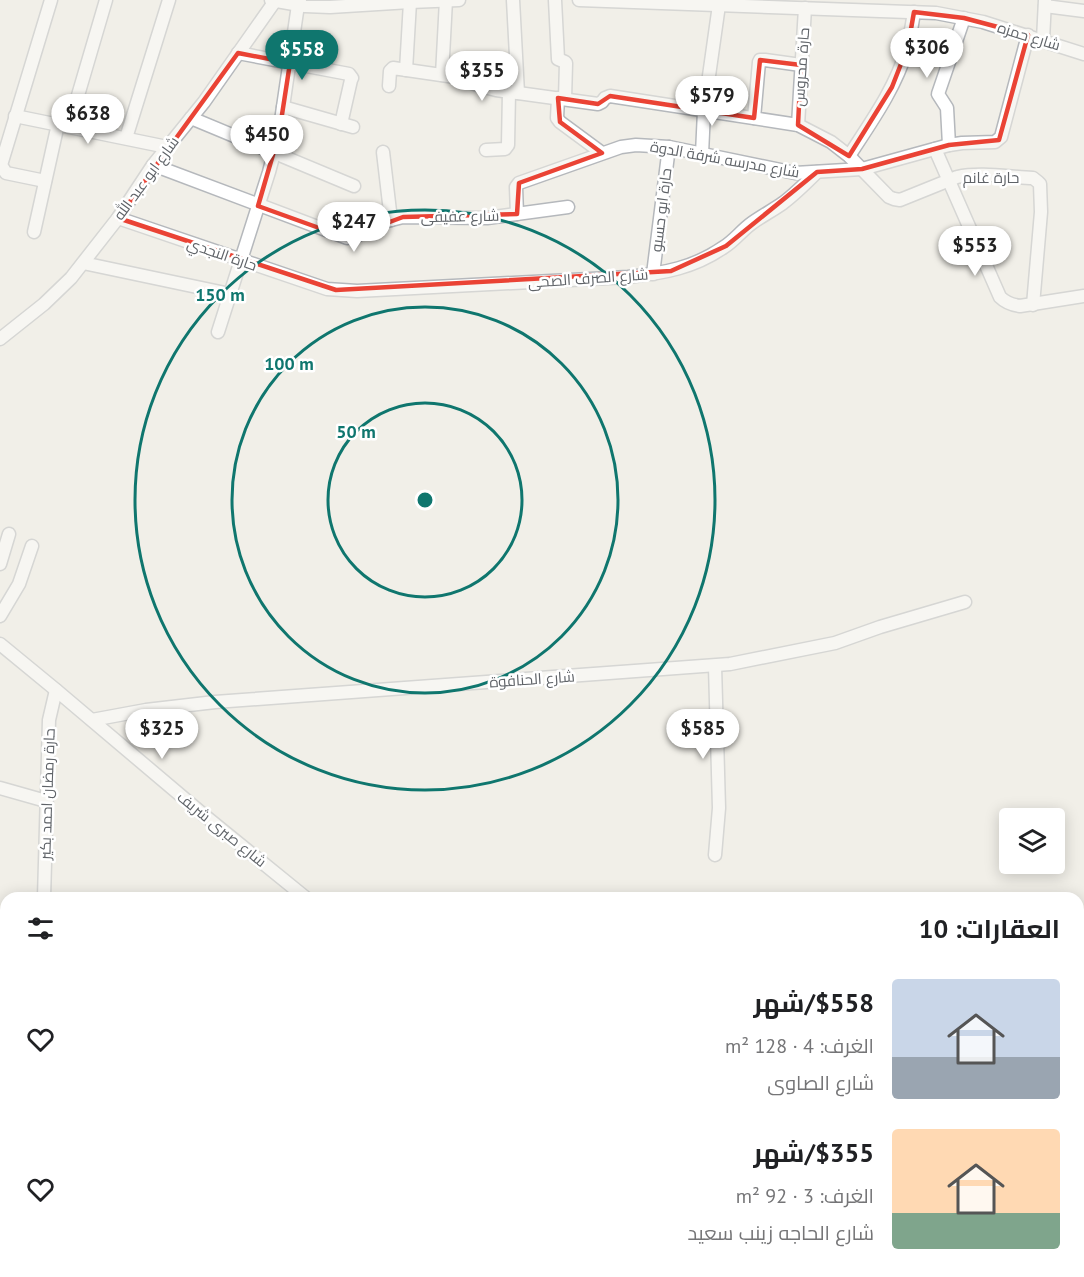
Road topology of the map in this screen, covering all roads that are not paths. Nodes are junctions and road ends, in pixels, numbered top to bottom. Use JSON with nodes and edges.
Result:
{"nodes":[{"id":1,"x":51,"y":0,"type":"edge"},
{"id":2,"x":106,"y":0,"type":"edge"},
{"id":3,"x":169,"y":0,"type":"edge"},
{"id":4,"x":273,"y":0,"type":"edge"},
{"id":5,"x":446,"y":0,"type":"edge"},
{"id":6,"x":459,"y":0,"type":"edge"},
{"id":7,"x":513,"y":0,"type":"edge"},
{"id":8,"x":555,"y":0,"type":"edge"},
{"id":9,"x":579,"y":0,"type":"edge"},
{"id":10,"x":601,"y":0,"type":"edge"},
{"id":11,"x":937,"y":0,"type":"edge"},
{"id":12,"x":407,"y":1,"type":"edge"},
{"id":13,"x":648,"y":1,"type":"edge"},
{"id":14,"x":690,"y":2,"type":"edge"},
{"id":15,"x":297,"y":3,"type":"edge"},
{"id":16,"x":348,"y":3,"type":"edge"},
{"id":17,"x":1045,"y":3,"type":"edge"},
{"id":18,"x":777,"y":4,"type":"edge"},
{"id":19,"x":719,"y":5,"type":"junction"},
{"id":20,"x":850,"y":5,"type":"edge"},
{"id":21,"x":812,"y":6,"type":"edge"},
{"id":22,"x":1084,"y":11,"type":"edge"},
{"id":23,"x":914,"y":12,"type":"junction"},
{"id":24,"x":936,"y":14,"type":"junction"},
{"id":25,"x":964,"y":18,"type":"junction"},
{"id":26,"x":1028,"y":35,"type":"junction"},
{"id":27,"x":1043,"y":40,"type":"junction"},
{"id":28,"x":238,"y":53,"type":"junction"},
{"id":29,"x":1084,"y":54,"type":"edge"},
{"id":30,"x":290,"y":63,"type":"junction"},
{"id":31,"x":801,"y":64,"type":"junction"},
{"id":32,"x":406,"y":70,"type":"junction"},
{"id":33,"x":442,"y":75,"type":"junction"},
{"id":34,"x":389,"y":86,"type":"dead end"},
{"id":35,"x":514,"y":92,"type":"junction"},
{"id":36,"x":561,"y":99,"type":"junction"},
{"id":37,"x":283,"y":107,"type":"junction"},
{"id":38,"x":704,"y":111,"type":"junction"},
{"id":39,"x":15,"y":116,"type":"junction"},
{"id":40,"x":191,"y":118,"type":"junction"},
{"id":41,"x":754,"y":118,"type":"junction"},
{"id":42,"x":64,"y":125,"type":"junction"},
{"id":43,"x":798,"y":125,"type":"junction"},
{"id":44,"x":126,"y":138,"type":"junction"},
{"id":45,"x":949,"y":145,"type":"junction"},
{"id":46,"x":167,"y":147,"type":"junction"},
{"id":47,"x":669,"y":147,"type":"junction"},
{"id":48,"x":935,"y":148,"type":"junction"},
{"id":49,"x":486,"y":150,"type":"dead end"},
{"id":50,"x":273,"y":152,"type":"junction"},
{"id":51,"x":383,"y":152,"type":"dead end"},
{"id":52,"x":602,"y":153,"type":"junction"},
{"id":53,"x":702,"y":154,"type":"junction"},
{"id":54,"x":849,"y":156,"type":"junction"},
{"id":55,"x":153,"y":165,"type":"junction"},
{"id":56,"x":862,"y":169,"type":"junction"},
{"id":57,"x":817,"y":172,"type":"junction"},
{"id":58,"x":948,"y":180,"type":"junction"},
{"id":59,"x":45,"y":181,"type":"junction"},
{"id":60,"x":354,"y":186,"type":"dead end"},
{"id":61,"x":258,"y":206,"type":"junction"},
{"id":62,"x":568,"y":207,"type":"dead end"},
{"id":63,"x":517,"y":214,"type":"junction"},
{"id":64,"x":118,"y":218,"type":"junction"},
{"id":65,"x":391,"y":220,"type":"junction"},
{"id":66,"x":34,"y":232,"type":"dead end"},
{"id":67,"x":241,"y":260,"type":"junction"},
{"id":68,"x":83,"y":263,"type":"junction"},
{"id":69,"x":653,"y":274,"type":"junction"},
{"id":70,"x":327,"y":289,"type":"joint"},
{"id":71,"x":230,"y":294,"type":"junction"},
{"id":72,"x":1084,"y":296,"type":"edge"},
{"id":73,"x":1033,"y":305,"type":"junction"},
{"id":74,"x":218,"y":333,"type":"dead end"},
{"id":75,"x":0,"y":338,"type":"edge"},
{"id":76,"x":9,"y":534,"type":"dead end"},
{"id":77,"x":32,"y":546,"type":"dead end"},
{"id":78,"x":0,"y":564,"type":"edge"},
{"id":79,"x":965,"y":602,"type":"dead end"},
{"id":80,"x":0,"y":616,"type":"edge"},
{"id":81,"x":0,"y":644,"type":"edge"},
{"id":82,"x":0,"y":657,"type":"edge"},
{"id":83,"x":19,"y":659,"type":"junction"},
{"id":84,"x":715,"y":666,"type":"junction"},
{"id":85,"x":56,"y":690,"type":"junction"},
{"id":86,"x":92,"y":720,"type":"junction"},
{"id":87,"x":0,"y":788,"type":"edge"},
{"id":88,"x":46,"y":801,"type":"junction"},
{"id":89,"x":715,"y":855,"type":"dead end"},
{"id":90,"x":44,"y":892,"type":"edge"},
{"id":91,"x":299,"y":892,"type":"edge"}],
"edges":[{"from":1,"to":39,"type":"street"},
{"from":2,"to":42,"type":"street"},
{"from":3,"to":44,"type":"street"},
{"from":4,"to":15,"type":"street"},
{"from":4,"to":28,"type":"street","name":"شارع ابو عبد الله"},
{"from":5,"to":6,"type":"street"},
{"from":5,"to":12,"type":"street"},
{"from":5,"to":33,"type":"street"},
{"from":7,"to":35,"type":"street"},
{"from":8,"to":36,"type":"street"},
{"from":9,"to":10,"type":"street","name":"شارع حمزه"},
{"from":10,"to":13,"type":"street","name":"شارع حمزه"},
{"from":11,"to":24,"type":"street"},
{"from":12,"to":16,"type":"street"},
{"from":12,"to":32,"type":"street"},
{"from":13,"to":14,"type":"street","name":"شارع حمزه"},
{"from":14,"to":19,"type":"street","name":"شارع حمزه"},
{"from":15,"to":16,"type":"street"},
{"from":15,"to":30,"type":"street"},
{"from":17,"to":22,"type":"street"},
{"from":17,"to":27,"type":"street"},
{"from":18,"to":19,"type":"street","name":"شارع حمزه"},
{"from":18,"to":21,"type":"street","name":"شارع حمزه"},
{"from":19,"to":38,"type":"street"},
{"from":20,"to":21,"type":"street","name":"شارع حمزه"},
{"from":20,"to":23,"type":"street","name":"شارع حمزه"},
{"from":21,"to":31,"type":"street","name":"حارة محروس"},
{"from":23,"to":24,"type":"street","name":"شارع حمزه"},
{"from":23,"to":54,"type":"street"},
{"from":24,"to":25,"type":"street","name":"شارع حمزه"},
{"from":25,"to":26,"type":"street","name":"شارع حمزه"},
{"from":25,"to":45,"type":"street"},
{"from":26,"to":27,"type":"street","name":"شارع حمزه"},
{"from":26,"to":45,"type":"street","name":"شارع مدرسه شرفة الدوة"},
{"from":27,"to":29,"type":"street","name":"شارع حمزه"},
{"from":28,"to":30,"type":"street"},
{"from":28,"to":40,"type":"street","name":"شارع ابو عبد الله"},
{"from":30,"to":37,"type":"street"},
{"from":30,"to":37,"type":"street"},
{"from":31,"to":41,"type":"street"},
{"from":31,"to":43,"type":"street","name":"حارة محروس"},
{"from":32,"to":33,"type":"street"},
{"from":32,"to":34,"type":"street"},
{"from":33,"to":35,"type":"street"},
{"from":35,"to":36,"type":"street"},
{"from":35,"to":49,"type":"street"},
{"from":36,"to":38,"type":"street"},
{"from":36,"to":52,"type":"street"},
{"from":37,"to":50,"type":"street"},
{"from":38,"to":41,"type":"street"},
{"from":38,"to":53,"type":"street"},
{"from":39,"to":42,"type":"street"},
{"from":39,"to":59,"type":"street"},
{"from":40,"to":46,"type":"street","name":"شارع ابو عبد الله"},
{"from":40,"to":50,"type":"street"},
{"from":41,"to":43,"type":"street"},
{"from":42,"to":44,"type":"street"},
{"from":42,"to":59,"type":"street"},
{"from":43,"to":54,"type":"street"},
{"from":44,"to":46,"type":"street"},
{"from":45,"to":48,"type":"street","name":"شارع مدرسه شرفة الدوة"},
{"from":46,"to":55,"type":"street","name":"شارع ابو عبد الله"},
{"from":47,"to":52,"type":"street","name":"شارع مدرسه شرفة الدوة"},
{"from":47,"to":53,"type":"street","name":"شارع مدرسه شرفة الدوة"},
{"from":47,"to":69,"type":"street","name":"حارة ابو حسبو"},
{"from":48,"to":56,"type":"street","name":"شارع مدرسه شرفة الدوة"},
{"from":48,"to":58,"type":"street"},
{"from":50,"to":60,"type":"street"},
{"from":50,"to":61,"type":"street"},
{"from":51,"to":65,"type":"street"},
{"from":52,"to":63,"type":"street","name":"شارع مدرسه شرفة الدوة"},
{"from":53,"to":57,"type":"street","name":"شارع مدرسه شرفة الدوة"},
{"from":54,"to":56,"type":"street"},
{"from":55,"to":61,"type":"street","name":"شارع عفيفى"},
{"from":55,"to":64,"type":"street","name":"شارع ابو عبد الله"},
{"from":56,"to":57,"type":"street","name":"شارع مدرسه شرفة الدوة"},
{"from":56,"to":58,"type":"street","name":"حارة غانم"},
{"from":57,"to":69,"type":"street","name":"شارع الصرف الصحى"},
{"from":58,"to":73,"type":"street"},
{"from":58,"to":73,"type":"street","name":"حارة غانم"},
{"from":59,"to":66,"type":"street"},
{"from":61,"to":65,"type":"street","name":"شارع عفيفى"},
{"from":61,"to":67,"type":"street"},
{"from":62,"to":63,"type":"street","name":"شارع عفيفى"},
{"from":63,"to":65,"type":"street","name":"شارع عفيفى"},
{"from":64,"to":67,"type":"street","name":"حارة النجدي"},
{"from":64,"to":68,"type":"street","name":"شارع ابو عبد الله"},
{"from":67,"to":70,"type":"street","name":"حارة النجدي"},
{"from":67,"to":71,"type":"street"},
{"from":68,"to":71,"type":"street"},
{"from":68,"to":75,"type":"street","name":"شارع ابو عبد الله"},
{"from":69,"to":70,"type":"street","name":"شارع الصرف الصحى"},
{"from":71,"to":74,"type":"street"},
{"from":72,"to":73,"type":"street"},
{"from":76,"to":78,"type":"street"},
{"from":77,"to":80,"type":"street"},
{"from":79,"to":84,"type":"street","name":"شارع الحنافوة"},
{"from":81,"to":83,"type":"street","name":"شارع صبرى شريف"},
{"from":82,"to":83,"type":"street"},
{"from":83,"to":85,"type":"street","name":"شارع صبرى شريف"},
{"from":84,"to":86,"type":"street","name":"شارع الحنافوة"},
{"from":84,"to":89,"type":"street"},
{"from":85,"to":86,"type":"street","name":"شارع صبرى شريف"},
{"from":85,"to":88,"type":"street","name":"حارة رمضان احمد بكير"},
{"from":86,"to":91,"type":"street","name":"شارع صبرى شريف"},
{"from":87,"to":88,"type":"street"},
{"from":88,"to":90,"type":"street","name":"حارة رمضان احمد بكير"}]}
